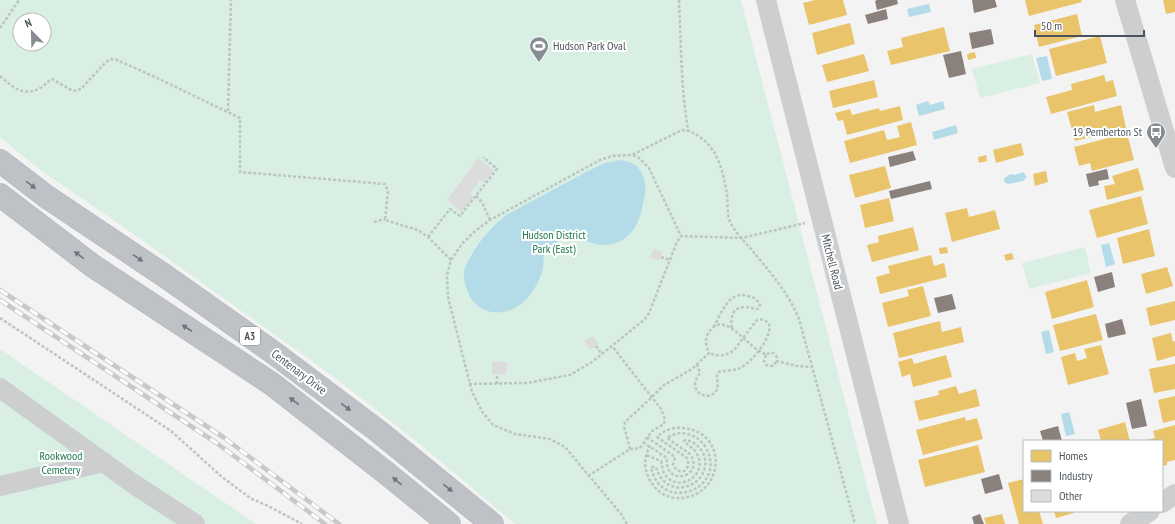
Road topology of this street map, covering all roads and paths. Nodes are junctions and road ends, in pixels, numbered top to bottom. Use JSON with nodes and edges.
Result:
{"nodes":[{"id":1,"x":19,"y":0,"type":"edge"},
{"id":2,"x":231,"y":0,"type":"edge"},
{"id":3,"x":679,"y":0,"type":"edge"},
{"id":4,"x":766,"y":0,"type":"edge"},
{"id":5,"x":1125,"y":0,"type":"edge"},
{"id":6,"x":0,"y":28,"type":"edge"},
{"id":7,"x":0,"y":76,"type":"edge"},
{"id":8,"x":228,"y":111,"type":"junction"},
{"id":9,"x":688,"y":130,"type":"junction"},
{"id":10,"x":632,"y":155,"type":"junction"},
{"id":11,"x":483,"y":158,"type":"dead end"},
{"id":12,"x":0,"y":161,"type":"edge"},
{"id":13,"x":1175,"y":168,"type":"edge"},
{"id":14,"x":0,"y":195,"type":"edge"},
{"id":15,"x":476,"y":196,"type":"junction"},
{"id":16,"x":385,"y":220,"type":"junction"},
{"id":17,"x":490,"y":220,"type":"junction"},
{"id":18,"x":822,"y":220,"type":"junction"},
{"id":19,"x":374,"y":222,"type":"dead end"},
{"id":20,"x":682,"y":236,"type":"junction"},
{"id":21,"x":428,"y":237,"type":"junction"},
{"id":22,"x":742,"y":238,"type":"junction"},
{"id":23,"x":661,"y":257,"type":"dead end"},
{"id":24,"x":451,"y":260,"type":"junction"},
{"id":25,"x":670,"y":260,"type":"junction"},
{"id":26,"x":0,"y":318,"type":"edge"},
{"id":27,"x":713,"y":327,"type":"junction"},
{"id":28,"x":733,"y":329,"type":"junction"},
{"id":29,"x":743,"y":338,"type":"junction"},
{"id":30,"x":596,"y":346,"type":"dead end"},
{"id":31,"x":612,"y":346,"type":"junction"},
{"id":32,"x":759,"y":351,"type":"junction"},
{"id":33,"x":709,"y":353,"type":"junction"},
{"id":34,"x":602,"y":354,"type":"junction"},
{"id":35,"x":766,"y":355,"type":"junction"},
{"id":36,"x":777,"y":361,"type":"junction"},
{"id":37,"x":697,"y":364,"type":"junction"},
{"id":38,"x":812,"y":367,"type":"junction"},
{"id":39,"x":497,"y":374,"type":"dead end"},
{"id":40,"x":469,"y":384,"type":"junction"},
{"id":41,"x":497,"y":384,"type":"junction"},
{"id":42,"x":0,"y":388,"type":"edge"},
{"id":43,"x":652,"y":398,"type":"junction"},
{"id":44,"x":686,"y":429,"type":"junction"},
{"id":45,"x":686,"y":433,"type":"junction"},
{"id":46,"x":647,"y":437,"type":"junction"},
{"id":47,"x":643,"y":442,"type":"junction"},
{"id":48,"x":650,"y":446,"type":"junction"},
{"id":49,"x":630,"y":449,"type":"junction"},
{"id":50,"x":646,"y":455,"type":"junction"},
{"id":51,"x":104,"y":462,"type":"junction"},
{"id":52,"x":710,"y":470,"type":"junction"},
{"id":53,"x":714,"y":472,"type":"junction"},
{"id":54,"x":588,"y":476,"type":"junction"},
{"id":55,"x":0,"y":486,"type":"edge"},
{"id":56,"x":675,"y":493,"type":"junction"},
{"id":57,"x":1175,"y":494,"type":"edge"},
{"id":58,"x":675,"y":498,"type":"junction"},
{"id":59,"x":1163,"y":502,"type":"edge"},
{"id":60,"x":1148,"y":512,"type":"edge"},
{"id":61,"x":195,"y":524,"type":"edge"},
{"id":62,"x":302,"y":524,"type":"edge"},
{"id":63,"x":449,"y":524,"type":"edge"},
{"id":64,"x":492,"y":524,"type":"edge"},
{"id":65,"x":627,"y":524,"type":"edge"},
{"id":66,"x":855,"y":524,"type":"edge"},
{"id":67,"x":899,"y":524,"type":"edge"},
{"id":68,"x":1130,"y":524,"type":"edge"}],
"edges":[{"from":1,"to":6,"type":"path"},
{"from":2,"to":8,"type":"path"},
{"from":3,"to":9,"type":"path"},
{"from":4,"to":18,"type":"street","name":"Mitchell Road"},
{"from":5,"to":13,"type":"street"},
{"from":7,"to":8,"type":"path"},
{"from":8,"to":16,"type":"path"},
{"from":9,"to":10,"type":"path"},
{"from":9,"to":22,"type":"path"},
{"from":10,"to":17,"type":"path"},
{"from":10,"to":20,"type":"path"},
{"from":11,"to":15,"type":"path"},
{"from":12,"to":64,"type":"highway","name":"Centenary Drive","number":"A3","one_way":true},
{"from":63,"to":14,"type":"highway","number":"A3","one_way":true},
{"from":15,"to":17,"type":"path"},
{"from":15,"to":21,"type":"path"},
{"from":16,"to":19,"type":"path"},
{"from":16,"to":21,"type":"path"},
{"from":17,"to":24,"type":"path"},
{"from":18,"to":22,"type":"path"},
{"from":18,"to":67,"type":"street","name":"Mitchell Road"},
{"from":20,"to":22,"type":"path"},
{"from":20,"to":25,"type":"path"},
{"from":21,"to":24,"type":"path"},
{"from":22,"to":38,"type":"path"},
{"from":23,"to":25,"type":"path"},
{"from":24,"to":40,"type":"path"},
{"from":25,"to":31,"type":"path"},
{"from":26,"to":62,"type":"path"},
{"from":27,"to":28,"type":"path"},
{"from":27,"to":28,"type":"path"},
{"from":27,"to":33,"type":"path"},
{"from":28,"to":29,"type":"path"},
{"from":29,"to":32,"type":"path"},
{"from":29,"to":32,"type":"path"},
{"from":29,"to":33,"type":"path"},
{"from":30,"to":34,"type":"path"},
{"from":31,"to":34,"type":"path"},
{"from":31,"to":43,"type":"path"},
{"from":32,"to":35,"type":"path"},
{"from":32,"to":37,"type":"path"},
{"from":33,"to":37,"type":"path"},
{"from":34,"to":41,"type":"path"},
{"from":35,"to":36,"type":"path"},
{"from":35,"to":36,"type":"path"},
{"from":36,"to":38,"type":"path"},
{"from":37,"to":43,"type":"path"},
{"from":38,"to":66,"type":"path"},
{"from":39,"to":41,"type":"path"},
{"from":40,"to":41,"type":"path"},
{"from":40,"to":54,"type":"path"},
{"from":42,"to":51,"type":"street"},
{"from":43,"to":46,"type":"path"},
{"from":43,"to":49,"type":"path"},
{"from":44,"to":45,"type":"path"},
{"from":44,"to":46,"type":"path"},
{"from":44,"to":53,"type":"path"},
{"from":45,"to":48,"type":"path"},
{"from":45,"to":52,"type":"path"},
{"from":46,"to":47,"type":"path"},
{"from":47,"to":48,"type":"path"},
{"from":47,"to":49,"type":"path"},
{"from":48,"to":50,"type":"path"},
{"from":49,"to":54,"type":"path"},
{"from":50,"to":56,"type":"path"},
{"from":50,"to":58,"type":"path"},
{"from":51,"to":55,"type":"street"},
{"from":51,"to":61,"type":"street"},
{"from":52,"to":53,"type":"path"},
{"from":52,"to":56,"type":"path"},
{"from":53,"to":58,"type":"path"},
{"from":54,"to":65,"type":"path"},
{"from":56,"to":58,"type":"path"},
{"from":57,"to":59,"type":"street"},
{"from":60,"to":68,"type":"street"}]}
